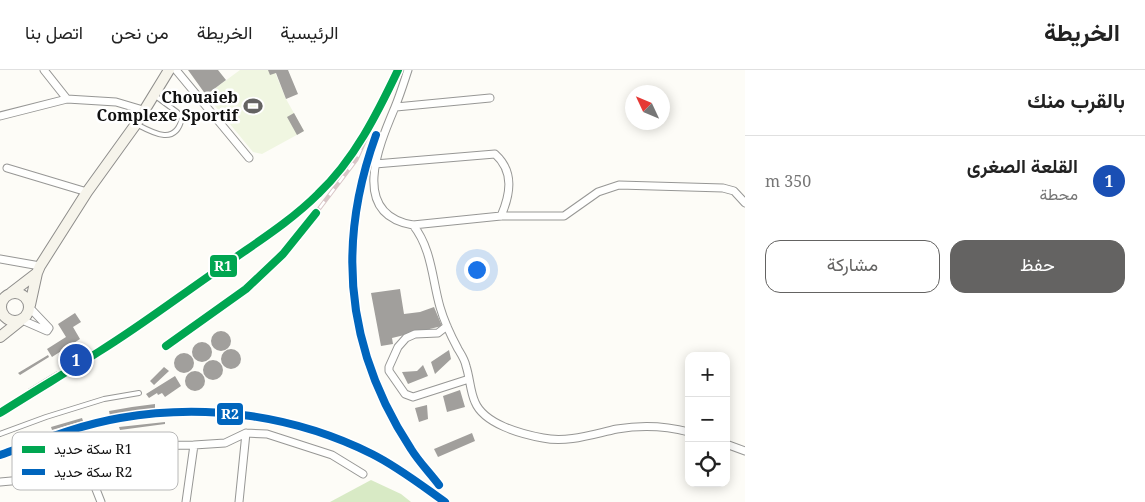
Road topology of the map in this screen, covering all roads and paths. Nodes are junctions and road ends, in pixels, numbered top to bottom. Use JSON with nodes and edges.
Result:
{"nodes":[{"id":1,"x":44,"y":70,"type":"edge"},
{"id":2,"x":169,"y":70,"type":"edge"},
{"id":3,"x":176,"y":70,"type":"edge"},
{"id":4,"x":408,"y":70,"type":"edge"},
{"id":5,"x":153,"y":94,"type":"junction"},
{"id":6,"x":490,"y":98,"type":"dead end"},
{"id":7,"x":67,"y":99,"type":"junction"},
{"id":8,"x":396,"y":106,"type":"junction"},
{"id":9,"x":143,"y":110,"type":"junction"},
{"id":10,"x":0,"y":116,"type":"edge"},
{"id":11,"x":136,"y":124,"type":"junction"},
{"id":12,"x":248,"y":158,"type":"dead end"},
{"id":13,"x":375,"y":164,"type":"junction"},
{"id":14,"x":7,"y":168,"type":"dead end"},
{"id":15,"x":87,"y":192,"type":"junction"},
{"id":16,"x":737,"y":194,"type":"junction"},
{"id":17,"x":745,"y":196,"type":"edge"},
{"id":18,"x":745,"y":204,"type":"edge"},
{"id":19,"x":501,"y":216,"type":"junction"},
{"id":20,"x":413,"y":225,"type":"junction"},
{"id":21,"x":0,"y":259,"type":"edge"},
{"id":22,"x":39,"y":269,"type":"junction"},
{"id":23,"x":11,"y":293,"type":"junction"},
{"id":24,"x":30,"y":306,"type":"junction"},
{"id":25,"x":0,"y":309,"type":"edge"},
{"id":26,"x":21,"y":320,"type":"junction"},
{"id":27,"x":447,"y":326,"type":"junction"},
{"id":28,"x":0,"y":337,"type":"edge"},
{"id":29,"x":469,"y":379,"type":"junction"},
{"id":30,"x":139,"y":392,"type":"dead end"},
{"id":31,"x":685,"y":431,"type":"edge"},
{"id":32,"x":246,"y":433,"type":"junction"},
{"id":33,"x":0,"y":434,"type":"edge"},
{"id":34,"x":178,"y":445,"type":"edge"},
{"id":35,"x":194,"y":445,"type":"junction"},
{"id":36,"x":730,"y":445,"type":"edge"},
{"id":37,"x":745,"y":450,"type":"edge"},
{"id":38,"x":363,"y":474,"type":"dead end"},
{"id":39,"x":96,"y":490,"type":"edge"},
{"id":40,"x":101,"y":502,"type":"edge"},
{"id":41,"x":186,"y":502,"type":"edge"},
{"id":42,"x":239,"y":502,"type":"edge"}],
"edges":[{"from":1,"to":7,"type":"street"},
{"from":2,"to":5,"type":"main road"},
{"from":3,"to":12,"type":"street"},
{"from":4,"to":8,"type":"street"},
{"from":5,"to":9,"type":"main road"},
{"from":5,"to":11,"type":"lane"},
{"from":6,"to":8,"type":"street"},
{"from":7,"to":9,"type":"street"},
{"from":7,"to":10,"type":"street"},
{"from":8,"to":13,"type":"street"},
{"from":9,"to":11,"type":"main road"},
{"from":11,"to":15,"type":"main road"},
{"from":13,"to":19,"type":"street"},
{"from":13,"to":20,"type":"street"},
{"from":14,"to":15,"type":"street"},
{"from":15,"to":22,"type":"main road"},
{"from":16,"to":17,"type":"street"},
{"from":16,"to":18,"type":"street"},
{"from":16,"to":19,"type":"street"},
{"from":19,"to":20,"type":"street"},
{"from":20,"to":27,"type":"street"},
{"from":21,"to":22,"type":"street"},
{"from":22,"to":23,"type":"main road"},
{"from":22,"to":24,"type":"main road"},
{"from":23,"to":24,"type":"main road"},
{"from":23,"to":25,"type":"main road"},
{"from":24,"to":26,"type":"main road"},
{"from":24,"to":26,"type":"street"},
{"from":25,"to":26,"type":"main road"},
{"from":26,"to":28,"type":"main road"},
{"from":27,"to":29,"type":"street"},
{"from":27,"to":29,"type":"street"},
{"from":29,"to":31,"type":"street"},
{"from":30,"to":33,"type":"lane"},
{"from":32,"to":35,"type":"street"},
{"from":32,"to":38,"type":"street"},
{"from":32,"to":42,"type":"street"},
{"from":34,"to":35,"type":"street"},
{"from":35,"to":41,"type":"street"},
{"from":36,"to":37,"type":"street"},
{"from":39,"to":40,"type":"street"}]}
